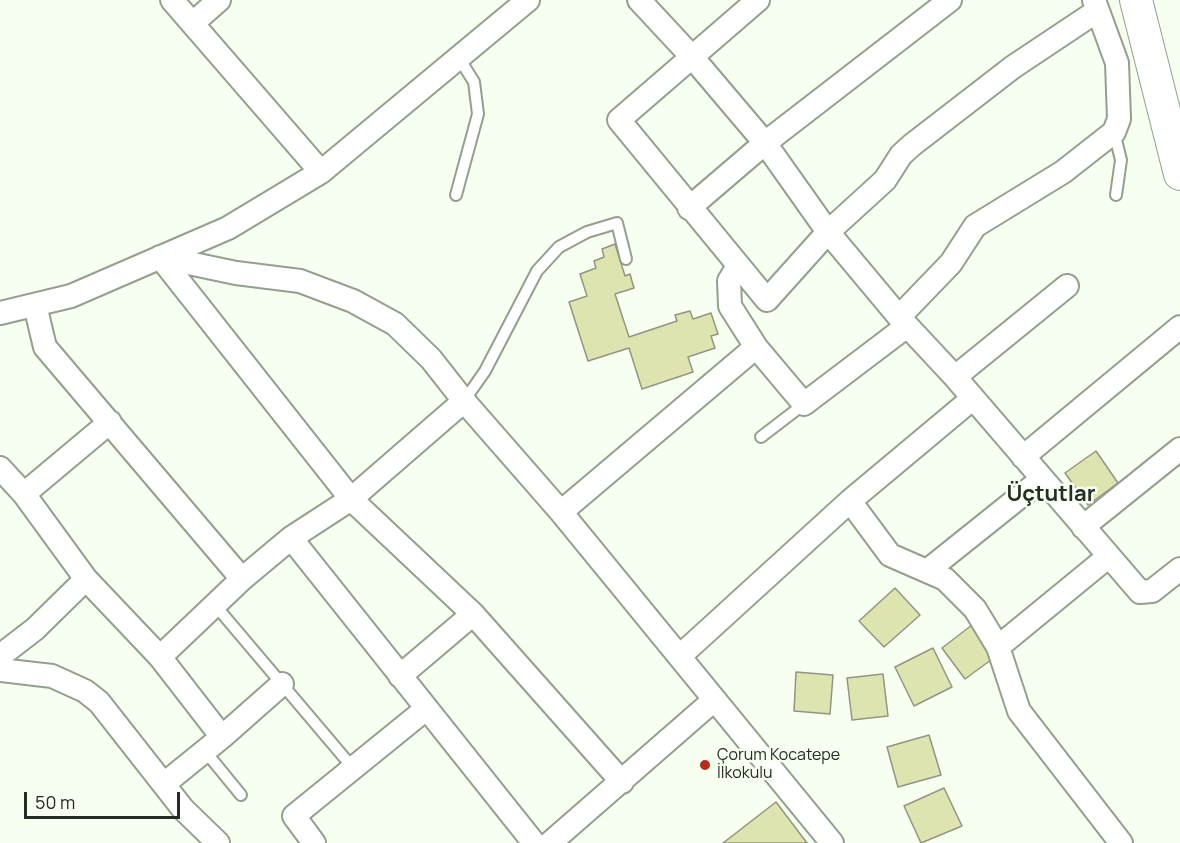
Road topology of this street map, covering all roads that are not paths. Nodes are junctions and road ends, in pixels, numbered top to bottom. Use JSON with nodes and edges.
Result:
{"nodes":[{"id":1,"x":172,"y":0,"type":"edge"},
{"id":2,"x":219,"y":0,"type":"edge"},
{"id":3,"x":528,"y":0,"type":"edge"},
{"id":4,"x":639,"y":0,"type":"edge"},
{"id":5,"x":758,"y":0,"type":"edge"},
{"id":6,"x":950,"y":0,"type":"edge"},
{"id":7,"x":1136,"y":0,"type":"edge"},
{"id":8,"x":1095,"y":6,"type":"edge"},
{"id":9,"x":193,"y":23,"type":"junction"},
{"id":10,"x":1150,"y":54,"type":"junction"},
{"id":11,"x":459,"y":58,"type":"junction"},
{"id":12,"x":693,"y":58,"type":"junction"},
{"id":13,"x":1117,"y":63,"type":"junction"},
{"id":14,"x":1175,"y":131,"type":"edge"},
{"id":15,"x":1114,"y":132,"type":"junction"},
{"id":16,"x":765,"y":143,"type":"junction"},
{"id":17,"x":321,"y":172,"type":"junction"},
{"id":18,"x":1180,"y":174,"type":"edge"},
{"id":19,"x":456,"y":195,"type":"dead end"},
{"id":20,"x":1116,"y":195,"type":"dead end"},
{"id":21,"x":689,"y":208,"type":"junction"},
{"id":22,"x":828,"y":231,"type":"junction"},
{"id":23,"x":160,"y":257,"type":"junction"},
{"id":24,"x":627,"y":259,"type":"dead end"},
{"id":25,"x":738,"y":266,"type":"junction"},
{"id":26,"x":1067,"y":286,"type":"dead end"},
{"id":27,"x":35,"y":305,"type":"junction"},
{"id":28,"x":0,"y":313,"type":"edge"},
{"id":29,"x":903,"y":321,"type":"junction"},
{"id":30,"x":1180,"y":327,"type":"edge"},
{"id":31,"x":756,"y":346,"type":"junction"},
{"id":32,"x":955,"y":377,"type":"junction"},
{"id":33,"x":972,"y":399,"type":"junction"},
{"id":34,"x":464,"y":401,"type":"junction"},
{"id":35,"x":804,"y":404,"type":"junction"},
{"id":36,"x":110,"y":422,"type":"junction"},
{"id":37,"x":761,"y":437,"type":"dead end"},
{"id":38,"x":1180,"y":449,"type":"edge"},
{"id":39,"x":1023,"y":457,"type":"junction"},
{"id":40,"x":0,"y":468,"type":"edge"},
{"id":41,"x":1042,"y":479,"type":"junction"},
{"id":42,"x":24,"y":494,"type":"junction"},
{"id":43,"x":351,"y":499,"type":"junction"},
{"id":44,"x":850,"y":501,"type":"junction"},
{"id":45,"x":561,"y":512,"type":"junction"},
{"id":46,"x":1083,"y":527,"type":"junction"},
{"id":47,"x":291,"y":538,"type":"junction"},
{"id":48,"x":1108,"y":556,"type":"junction"},
{"id":49,"x":1180,"y":569,"type":"edge"},
{"id":50,"x":927,"y":571,"type":"junction"},
{"id":51,"x":86,"y":579,"type":"junction"},
{"id":52,"x":242,"y":579,"type":"junction"},
{"id":53,"x":215,"y":605,"type":"junction"},
{"id":54,"x":474,"y":614,"type":"junction"},
{"id":55,"x":998,"y":647,"type":"junction"},
{"id":56,"x":0,"y":656,"type":"edge"},
{"id":57,"x":680,"y":656,"type":"junction"},
{"id":58,"x":160,"y":657,"type":"junction"},
{"id":59,"x":0,"y":670,"type":"edge"},
{"id":60,"x":400,"y":676,"type":"junction"},
{"id":61,"x":282,"y":684,"type":"junction"},
{"id":62,"x":714,"y":700,"type":"junction"},
{"id":63,"x":426,"y":709,"type":"junction"},
{"id":64,"x":213,"y":744,"type":"junction"},
{"id":65,"x":353,"y":768,"type":"junction"},
{"id":66,"x":622,"y":782,"type":"junction"},
{"id":67,"x":164,"y":784,"type":"junction"},
{"id":68,"x":241,"y":795,"type":"dead end"},
{"id":69,"x":218,"y":843,"type":"edge"},
{"id":70,"x":314,"y":843,"type":"edge"},
{"id":71,"x":534,"y":843,"type":"edge"},
{"id":72,"x":550,"y":843,"type":"edge"},
{"id":73,"x":832,"y":843,"type":"edge"},
{"id":74,"x":1121,"y":843,"type":"edge"}],
"edges":[{"from":1,"to":9,"type":"street"},
{"from":2,"to":9,"type":"street"},
{"from":3,"to":11,"type":"street"},
{"from":4,"to":12,"type":"street"},
{"from":5,"to":12,"type":"street"},
{"from":6,"to":16,"type":"street"},
{"from":7,"to":10,"type":"street"},
{"from":8,"to":13,"type":"street"},
{"from":8,"to":22,"type":"street"},
{"from":9,"to":17,"type":"street"},
{"from":10,"to":13,"type":"street"},
{"from":10,"to":14,"type":"street"},
{"from":11,"to":17,"type":"street"},
{"from":11,"to":19,"type":"lane"},
{"from":12,"to":16,"type":"street"},
{"from":12,"to":21,"type":"street"},
{"from":13,"to":15,"type":"street"},
{"from":14,"to":18,"type":"street"},
{"from":15,"to":20,"type":"lane"},
{"from":15,"to":29,"type":"street"},
{"from":16,"to":21,"type":"street"},
{"from":16,"to":22,"type":"street"},
{"from":17,"to":23,"type":"street"},
{"from":21,"to":25,"type":"street"},
{"from":22,"to":25,"type":"street"},
{"from":22,"to":29,"type":"street"},
{"from":23,"to":27,"type":"street"},
{"from":23,"to":34,"type":"street"},
{"from":23,"to":43,"type":"street"},
{"from":24,"to":34,"type":"lane"},
{"from":25,"to":31,"type":"street"},
{"from":26,"to":32,"type":"street"},
{"from":27,"to":28,"type":"street"},
{"from":27,"to":36,"type":"street"},
{"from":29,"to":32,"type":"street"},
{"from":29,"to":35,"type":"street"},
{"from":30,"to":39,"type":"street"},
{"from":31,"to":35,"type":"street"},
{"from":31,"to":45,"type":"street"},
{"from":32,"to":33,"type":"street"},
{"from":33,"to":39,"type":"street"},
{"from":33,"to":44,"type":"street"},
{"from":34,"to":43,"type":"street"},
{"from":34,"to":45,"type":"street"},
{"from":35,"to":37,"type":"lane"},
{"from":36,"to":42,"type":"street"},
{"from":36,"to":52,"type":"street"},
{"from":38,"to":46,"type":"street"},
{"from":39,"to":41,"type":"street"},
{"from":40,"to":42,"type":"street"},
{"from":41,"to":46,"type":"street"},
{"from":41,"to":50,"type":"street"},
{"from":42,"to":51,"type":"street"},
{"from":43,"to":47,"type":"street"},
{"from":43,"to":54,"type":"street"},
{"from":44,"to":50,"type":"street"},
{"from":44,"to":57,"type":"street"},
{"from":45,"to":57,"type":"street"},
{"from":46,"to":48,"type":"street"},
{"from":47,"to":52,"type":"street"},
{"from":47,"to":60,"type":"street"},
{"from":48,"to":49,"type":"street"},
{"from":48,"to":55,"type":"street"},
{"from":50,"to":55,"type":"street"},
{"from":51,"to":56,"type":"street"},
{"from":51,"to":58,"type":"street"},
{"from":52,"to":53,"type":"street"},
{"from":53,"to":58,"type":"street"},
{"from":53,"to":61,"type":"lane"},
{"from":54,"to":60,"type":"street"},
{"from":54,"to":66,"type":"street"},
{"from":55,"to":74,"type":"street"},
{"from":57,"to":62,"type":"street"},
{"from":58,"to":64,"type":"street"},
{"from":59,"to":67,"type":"street"},
{"from":60,"to":63,"type":"street"},
{"from":61,"to":64,"type":"street"},
{"from":61,"to":65,"type":"lane"},
{"from":62,"to":66,"type":"street"},
{"from":62,"to":73,"type":"street"},
{"from":63,"to":65,"type":"street"},
{"from":63,"to":71,"type":"street"},
{"from":64,"to":67,"type":"street"},
{"from":64,"to":68,"type":"lane"},
{"from":65,"to":70,"type":"street"},
{"from":66,"to":72,"type":"street"},
{"from":67,"to":69,"type":"street"}]}
